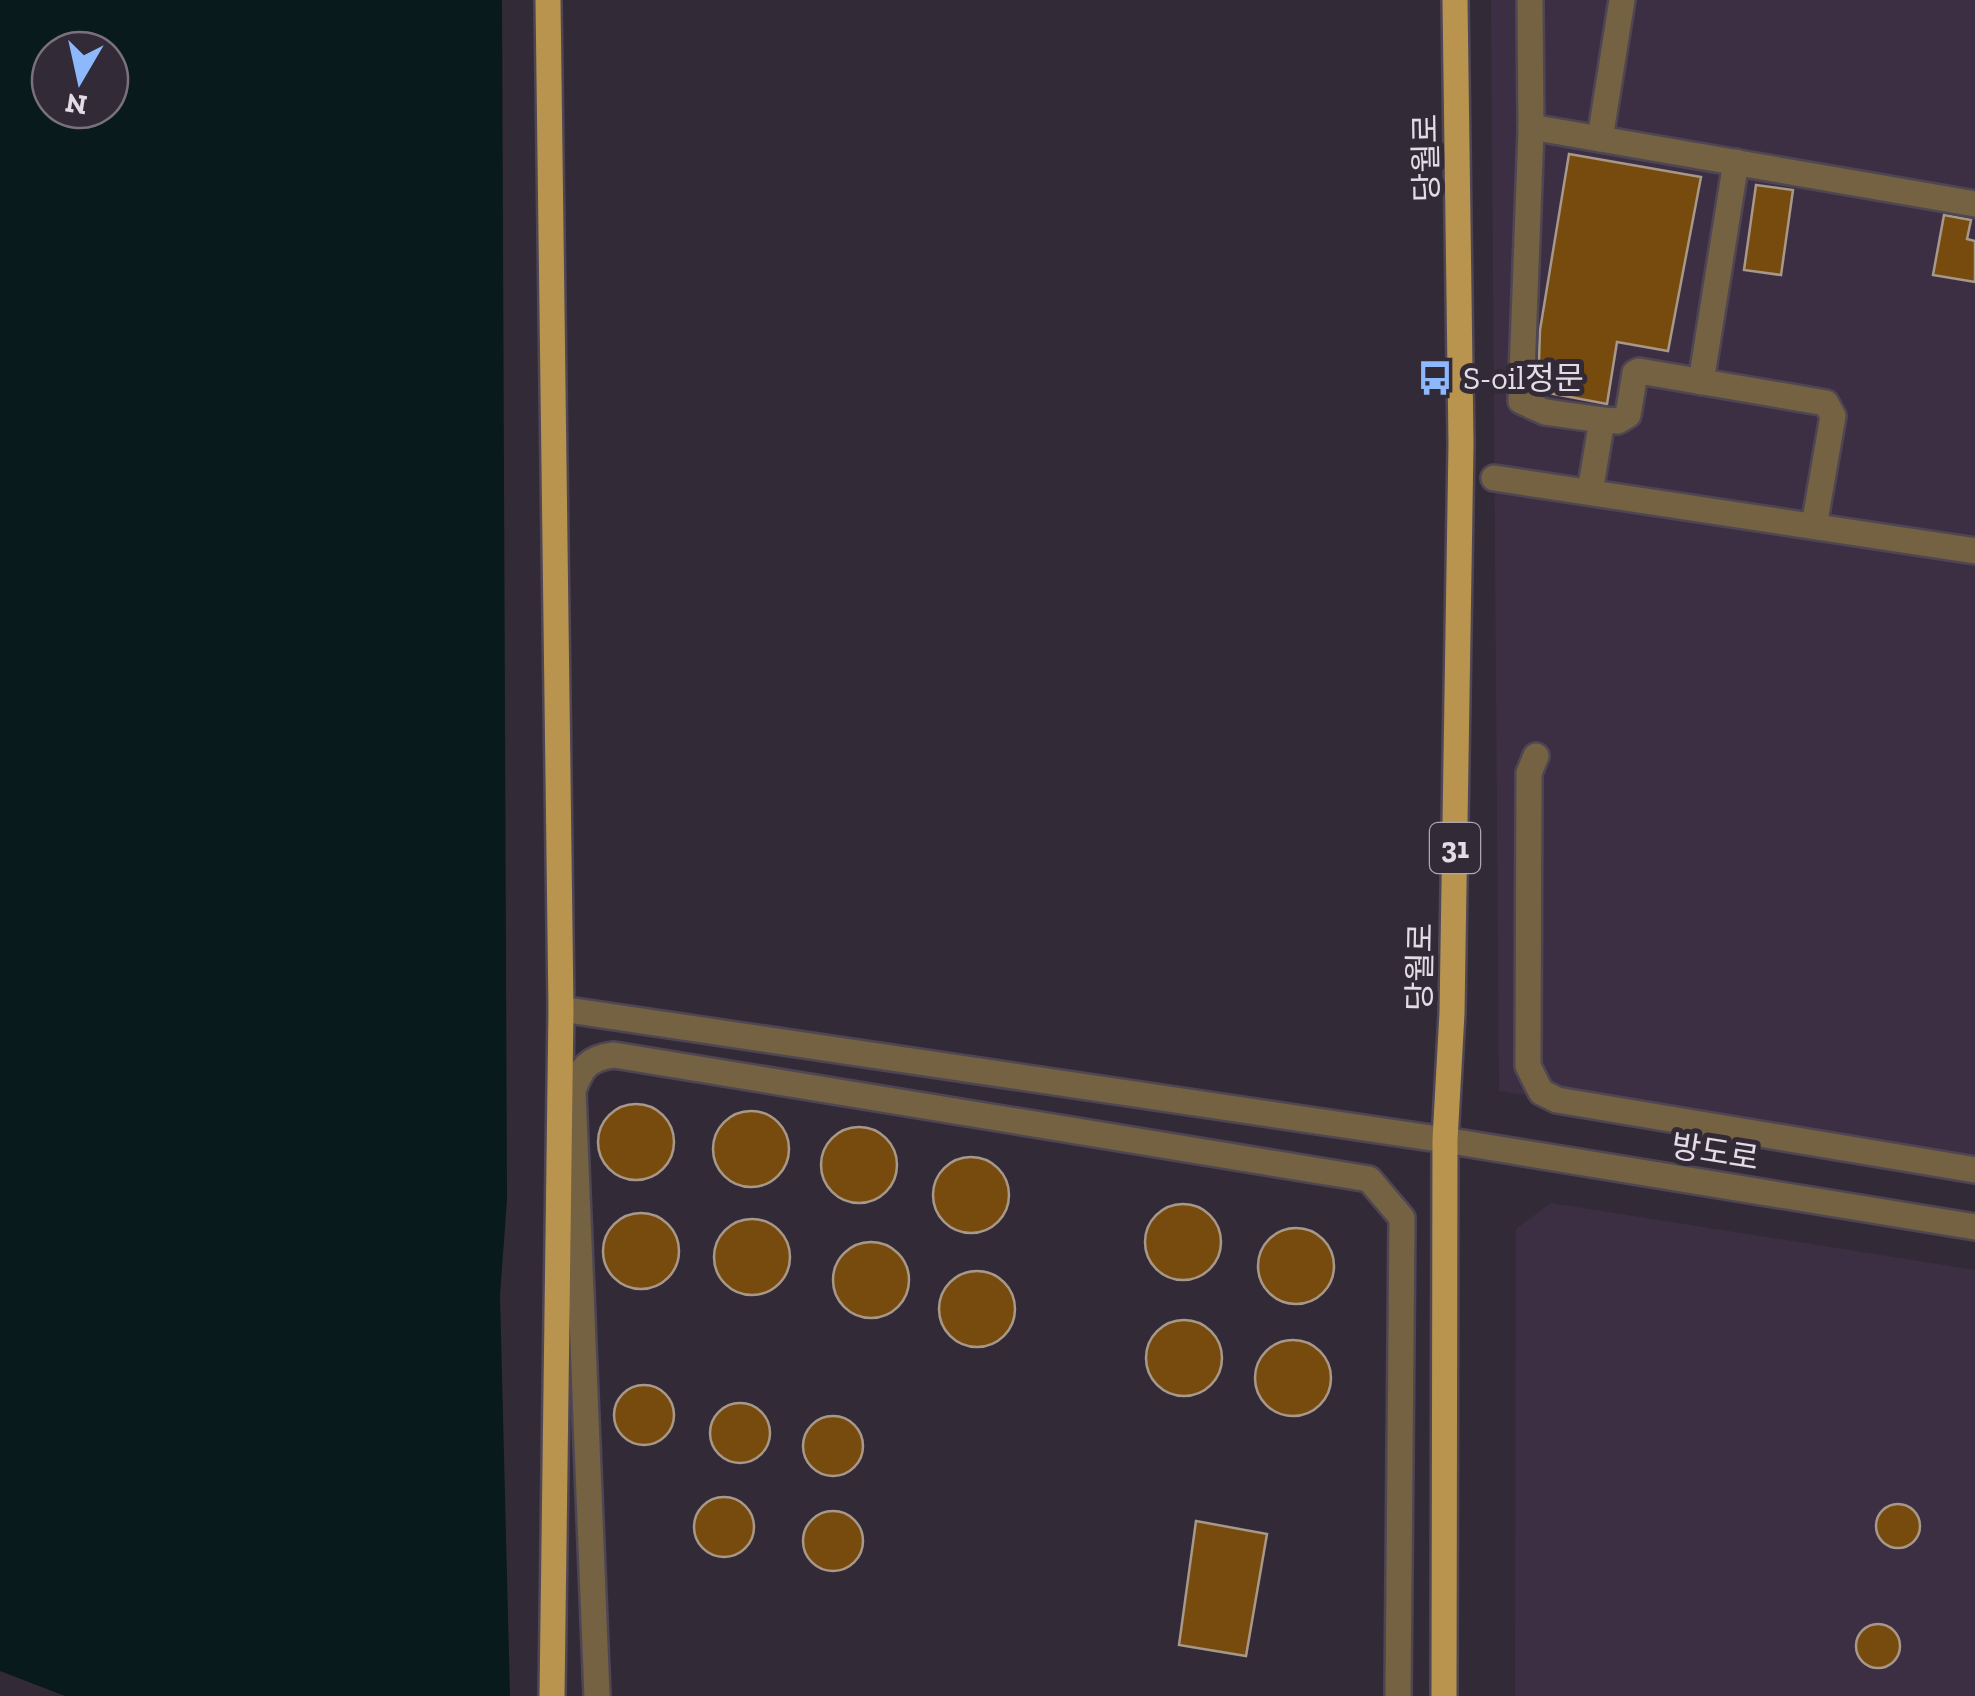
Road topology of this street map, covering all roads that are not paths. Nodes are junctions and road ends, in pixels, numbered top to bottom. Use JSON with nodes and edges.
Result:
{"nodes":[{"id":1,"x":548,"y":0,"type":"edge"},
{"id":2,"x":1455,"y":0,"type":"edge"},
{"id":3,"x":1530,"y":0,"type":"edge"},
{"id":4,"x":1622,"y":0,"type":"edge"},
{"id":5,"x":1531,"y":127,"type":"junction"},
{"id":6,"x":1600,"y":139,"type":"junction"},
{"id":7,"x":1736,"y":162,"type":"junction"},
{"id":8,"x":1975,"y":204,"type":"edge"},
{"id":9,"x":1701,"y":382,"type":"junction"},
{"id":10,"x":1602,"y":420,"type":"junction"},
{"id":11,"x":1494,"y":478,"type":"dead end"},
{"id":12,"x":1590,"y":492,"type":"junction"},
{"id":13,"x":1814,"y":526,"type":"junction"},
{"id":14,"x":1975,"y":551,"type":"edge"},
{"id":15,"x":1536,"y":756,"type":"dead end"},
{"id":16,"x":561,"y":1009,"type":"junction"},
{"id":17,"x":1445,"y":1140,"type":"junction"},
{"id":18,"x":1975,"y":1170,"type":"edge"},
{"id":19,"x":1975,"y":1228,"type":"edge"},
{"id":20,"x":552,"y":1696,"type":"edge"},
{"id":21,"x":598,"y":1696,"type":"edge"},
{"id":22,"x":1398,"y":1696,"type":"edge"},
{"id":23,"x":1444,"y":1696,"type":"edge"}],
"edges":[{"from":1,"to":16,"type":"main road"},
{"from":2,"to":17,"type":"main road","name":"당월로","number":"31"},
{"from":3,"to":5,"type":"street"},
{"from":4,"to":6,"type":"street"},
{"from":5,"to":6,"type":"street"},
{"from":5,"to":10,"type":"street"},
{"from":6,"to":7,"type":"street"},
{"from":7,"to":8,"type":"street"},
{"from":7,"to":9,"type":"street"},
{"from":9,"to":10,"type":"street"},
{"from":9,"to":13,"type":"street"},
{"from":10,"to":12,"type":"street"},
{"from":11,"to":12,"type":"street"},
{"from":12,"to":13,"type":"street"},
{"from":13,"to":14,"type":"street"},
{"from":15,"to":18,"type":"street"},
{"from":16,"to":17,"type":"street","name":"방도로"},
{"from":16,"to":20,"type":"main road"},
{"from":17,"to":19,"type":"street","name":"방도로"},
{"from":17,"to":23,"type":"main road","name":"당월로","number":"31"},
{"from":21,"to":22,"type":"street"}]}
